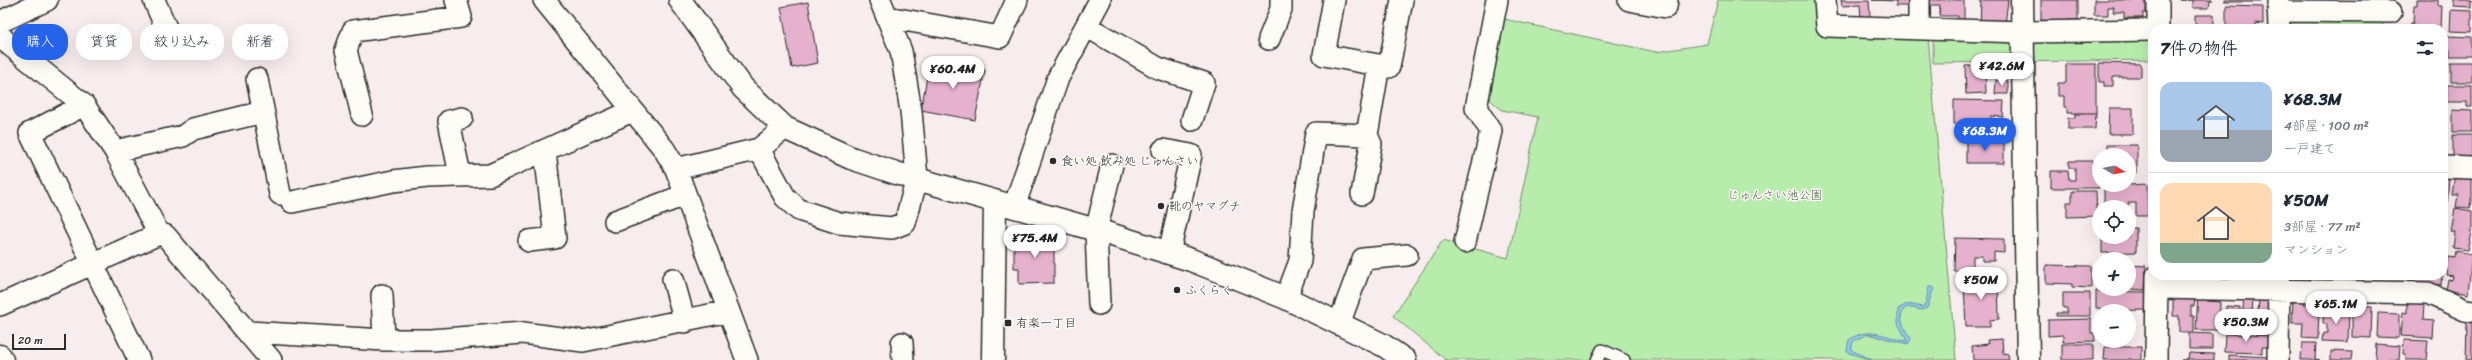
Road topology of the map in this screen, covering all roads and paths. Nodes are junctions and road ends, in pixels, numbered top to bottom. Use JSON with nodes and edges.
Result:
{"nodes":[{"id":1,"x":48,"y":0,"type":"edge"},
{"id":2,"x":154,"y":0,"type":"edge"},
{"id":3,"x":456,"y":0,"type":"edge"},
{"id":4,"x":544,"y":0,"type":"edge"},
{"id":5,"x":680,"y":0,"type":"edge"},
{"id":6,"x":1017,"y":0,"type":"edge"},
{"id":7,"x":1100,"y":0,"type":"edge"},
{"id":8,"x":1281,"y":0,"type":"edge"},
{"id":9,"x":1334,"y":0,"type":"edge"},
{"id":10,"x":1402,"y":0,"type":"edge"},
{"id":11,"x":1497,"y":0,"type":"edge"},
{"id":12,"x":1629,"y":0,"type":"edge"},
{"id":13,"x":1667,"y":0,"type":"edge"},
{"id":14,"x":1825,"y":0,"type":"edge"},
{"id":15,"x":1919,"y":0,"type":"edge"},
{"id":16,"x":2022,"y":0,"type":"edge"},
{"id":17,"x":2158,"y":0,"type":"edge"},
{"id":18,"x":884,"y":9,"type":"edge"},
{"id":19,"x":2278,"y":13,"type":"edge"},
{"id":20,"x":2391,"y":14,"type":"edge"},
{"id":21,"x":0,"y":22,"type":"edge"},
{"id":22,"x":165,"y":24,"type":"edge"},
{"id":23,"x":2158,"y":24,"type":"edge"},
{"id":24,"x":1086,"y":26,"type":"junction"},
{"id":25,"x":1919,"y":28,"type":"junction"},
{"id":26,"x":2148,"y":30,"type":"edge"},
{"id":27,"x":2022,"y":32,"type":"junction"},
{"id":28,"x":0,"y":34,"type":"edge"},
{"id":29,"x":1269,"y":39,"type":"dead end"},
{"id":30,"x":1379,"y":65,"type":"junction"},
{"id":31,"x":256,"y":79,"type":"dead end"},
{"id":32,"x":84,"y":105,"type":"junction"},
{"id":33,"x":632,"y":111,"type":"junction"},
{"id":34,"x":263,"y":112,"type":"junction"},
{"id":35,"x":362,"y":115,"type":"dead end"},
{"id":36,"x":462,"y":118,"type":"dead end"},
{"id":37,"x":1192,"y":120,"type":"dead end"},
{"id":38,"x":785,"y":128,"type":"junction"},
{"id":39,"x":1367,"y":135,"type":"junction"},
{"id":40,"x":759,"y":149,"type":"junction"},
{"id":41,"x":1163,"y":150,"type":"dead end"},
{"id":42,"x":115,"y":151,"type":"junction"},
{"id":43,"x":545,"y":151,"type":"junction"},
{"id":44,"x":1112,"y":165,"type":"dead end"},
{"id":45,"x":2448,"y":167,"type":"edge"},
{"id":46,"x":2472,"y":168,"type":"edge"},
{"id":47,"x":676,"y":169,"type":"junction"},
{"id":48,"x":460,"y":175,"type":"junction"},
{"id":49,"x":917,"y":178,"type":"junction"},
{"id":50,"x":1362,"y":194,"type":"dead end"},
{"id":51,"x":685,"y":195,"type":"junction"},
{"id":52,"x":1005,"y":204,"type":"junction"},
{"id":53,"x":615,"y":221,"type":"dead end"},
{"id":54,"x":1096,"y":231,"type":"junction"},
{"id":55,"x":159,"y":234,"type":"junction"},
{"id":56,"x":529,"y":241,"type":"dead end"},
{"id":57,"x":1465,"y":242,"type":"dead end"},
{"id":58,"x":1169,"y":253,"type":"junction"},
{"id":59,"x":1407,"y":255,"type":"dead end"},
{"id":60,"x":92,"y":264,"type":"junction"},
{"id":61,"x":673,"y":280,"type":"dead end"},
{"id":62,"x":2157,"y":281,"type":"edge"},
{"id":63,"x":2279,"y":283,"type":"edge"},
{"id":64,"x":2394,"y":284,"type":"edge"},
{"id":65,"x":382,"y":295,"type":"dead end"},
{"id":66,"x":1286,"y":298,"type":"junction"},
{"id":67,"x":1099,"y":304,"type":"dead end"},
{"id":68,"x":0,"y":305,"type":"edge"},
{"id":69,"x":729,"y":311,"type":"junction"},
{"id":70,"x":2472,"y":311,"type":"edge"},
{"id":71,"x":685,"y":322,"type":"junction"},
{"id":72,"x":1339,"y":324,"type":"junction"},
{"id":73,"x":248,"y":332,"type":"junction"},
{"id":74,"x":384,"y":340,"type":"junction"},
{"id":75,"x":0,"y":356,"type":"edge"},
{"id":76,"x":2,"y":360,"type":"edge"},
{"id":77,"x":139,"y":360,"type":"edge"},
{"id":78,"x":271,"y":360,"type":"edge"},
{"id":79,"x":747,"y":360,"type":"edge"},
{"id":80,"x":993,"y":360,"type":"edge"},
{"id":81,"x":1405,"y":360,"type":"edge"},
{"id":82,"x":1598,"y":360,"type":"edge"},
{"id":83,"x":1624,"y":360,"type":"edge"},
{"id":84,"x":2028,"y":360,"type":"edge"},
{"id":85,"x":2156,"y":360,"type":"edge"},
{"id":86,"x":2278,"y":360,"type":"edge"}],
"edges":[{"from":1,"to":21,"type":"street"},
{"from":2,"to":22,"type":"street"},
{"from":3,"to":35,"type":"street"},
{"from":4,"to":33,"type":"street"},
{"from":5,"to":38,"type":"street"},
{"from":6,"to":18,"type":"street"},
{"from":7,"to":24,"type":"street"},
{"from":8,"to":29,"type":"street"},
{"from":9,"to":30,"type":"street"},
{"from":10,"to":30,"type":"street"},
{"from":11,"to":57,"type":"street"},
{"from":12,"to":13,"type":"street"},
{"from":14,"to":25,"type":"street"},
{"from":15,"to":25,"type":"street"},
{"from":16,"to":27,"type":"street"},
{"from":17,"to":23,"type":"street"},
{"from":18,"to":49,"type":"street"},
{"from":19,"to":20,"type":"street"},
{"from":24,"to":37,"type":"street"},
{"from":24,"to":52,"type":"street"},
{"from":25,"to":27,"type":"street"},
{"from":26,"to":27,"type":"street"},
{"from":27,"to":84,"type":"street"},
{"from":28,"to":32,"type":"street"},
{"from":30,"to":39,"type":"street"},
{"from":31,"to":34,"type":"street"},
{"from":32,"to":42,"type":"street"},
{"from":32,"to":60,"type":"street"},
{"from":33,"to":43,"type":"street"},
{"from":33,"to":47,"type":"street"},
{"from":34,"to":42,"type":"street"},
{"from":34,"to":48,"type":"street"},
{"from":36,"to":48,"type":"street"},
{"from":38,"to":40,"type":"street"},
{"from":38,"to":49,"type":"street"},
{"from":39,"to":50,"type":"street"},
{"from":39,"to":66,"type":"street"},
{"from":40,"to":47,"type":"street"},
{"from":40,"to":49,"type":"street"},
{"from":41,"to":58,"type":"street"},
{"from":42,"to":55,"type":"street"},
{"from":43,"to":48,"type":"street"},
{"from":43,"to":56,"type":"street"},
{"from":44,"to":54,"type":"street"},
{"from":45,"to":46,"type":"street"},
{"from":47,"to":51,"type":"street"},
{"from":49,"to":52,"type":"street"},
{"from":51,"to":53,"type":"street"},
{"from":51,"to":69,"type":"street"},
{"from":52,"to":54,"type":"street"},
{"from":52,"to":80,"type":"street"},
{"from":54,"to":58,"type":"street"},
{"from":54,"to":67,"type":"street"},
{"from":55,"to":60,"type":"street"},
{"from":55,"to":73,"type":"street"},
{"from":58,"to":66,"type":"street"},
{"from":59,"to":72,"type":"street"},
{"from":60,"to":68,"type":"street"},
{"from":60,"to":77,"type":"street"},
{"from":61,"to":71,"type":"street"},
{"from":62,"to":63,"type":"street"},
{"from":62,"to":85,"type":"street"},
{"from":63,"to":64,"type":"street"},
{"from":63,"to":86,"type":"street"},
{"from":64,"to":70,"type":"street"},
{"from":65,"to":74,"type":"street"},
{"from":66,"to":72,"type":"street"},
{"from":69,"to":71,"type":"street"},
{"from":69,"to":79,"type":"street"},
{"from":71,"to":74,"type":"street"},
{"from":72,"to":81,"type":"street"},
{"from":73,"to":74,"type":"street"},
{"from":73,"to":78,"type":"street"},
{"from":75,"to":76,"type":"street"},
{"from":82,"to":83,"type":"lane"}]}
